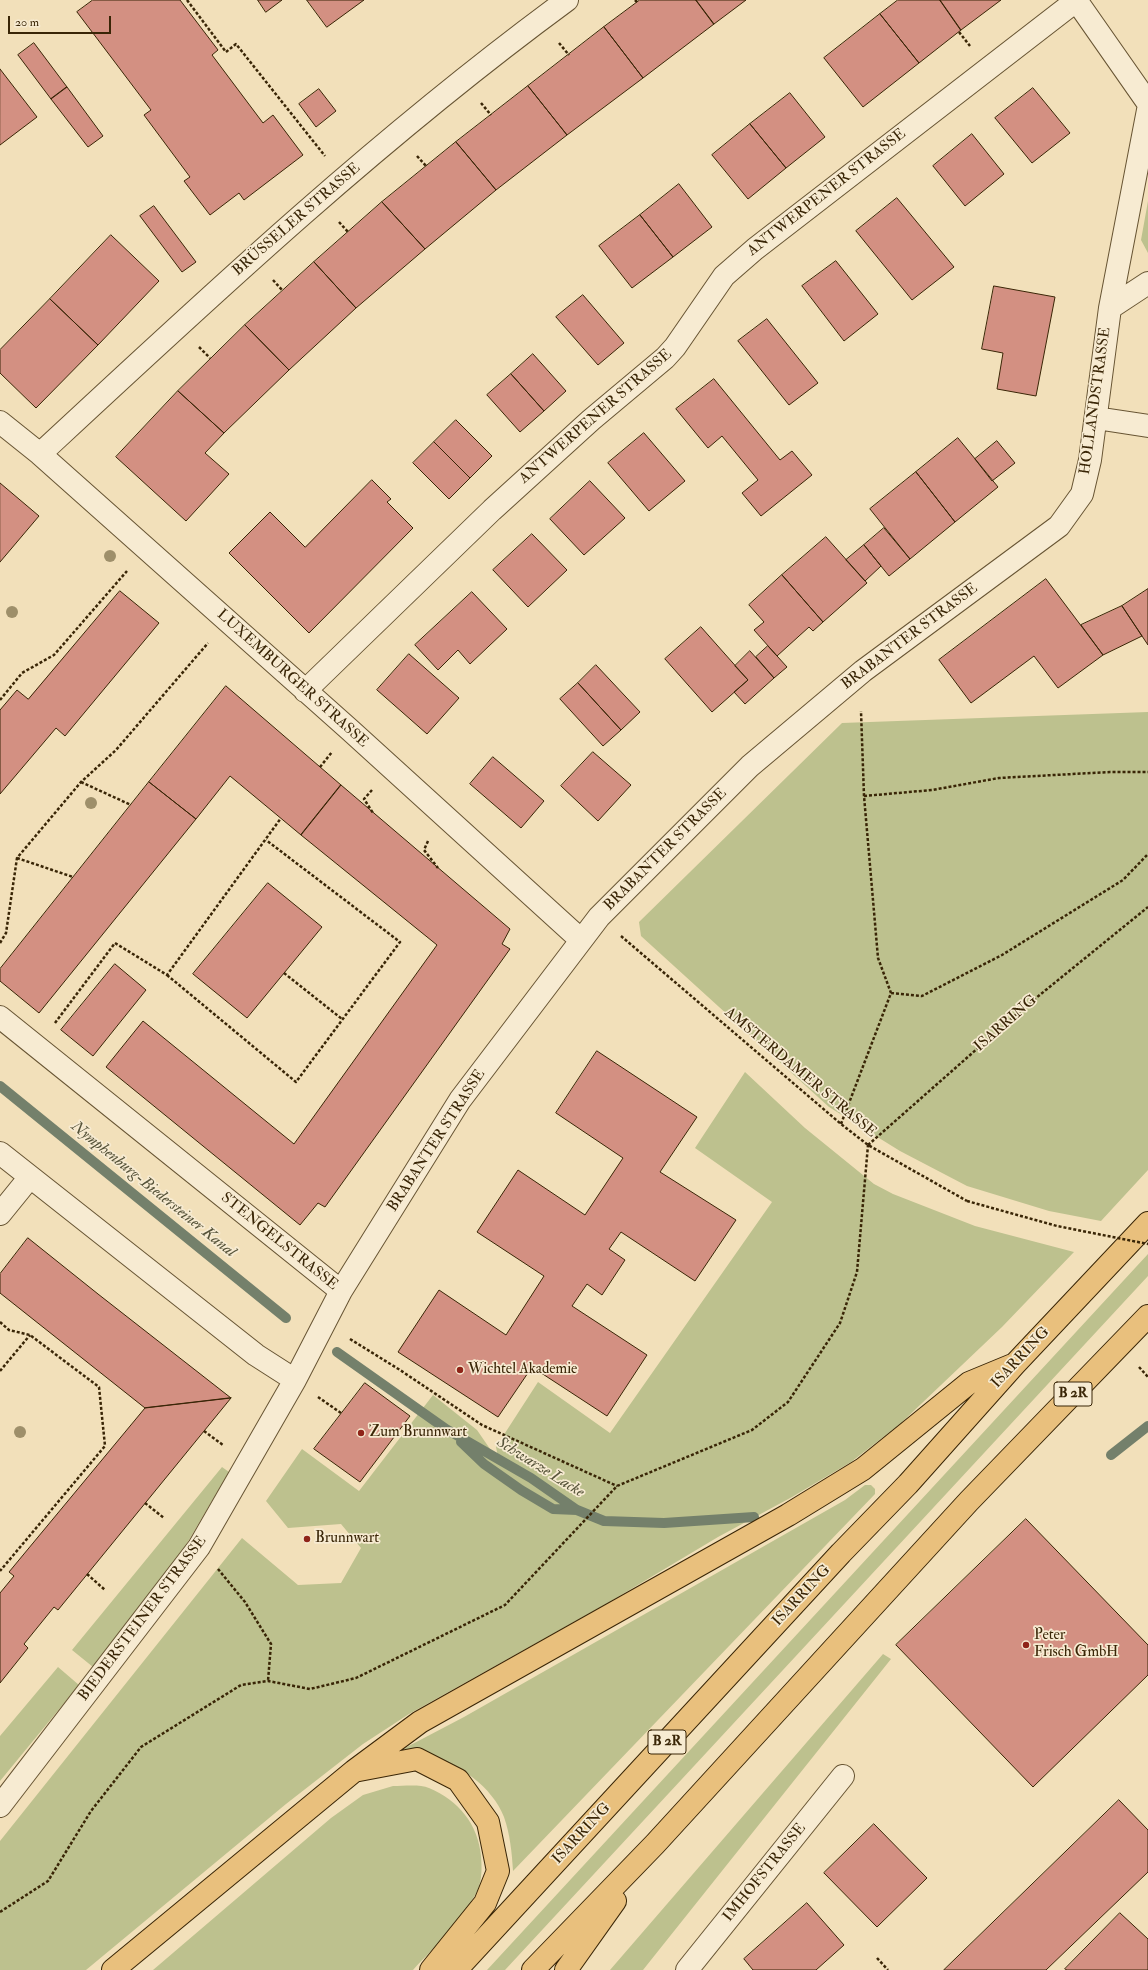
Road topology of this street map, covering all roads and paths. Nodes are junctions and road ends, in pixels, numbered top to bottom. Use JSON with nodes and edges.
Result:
{"nodes":[{"id":1,"x":187,"y":0,"type":"edge"},
{"id":2,"x":567,"y":0,"type":"edge"},
{"id":3,"x":1076,"y":0,"type":"edge"},
{"id":4,"x":1148,"y":103,"type":"edge"},
{"id":5,"x":1148,"y":110,"type":"edge"},
{"id":6,"x":343,"y":178,"type":"junction"},
{"id":7,"x":1148,"y":283,"type":"edge"},
{"id":8,"x":1110,"y":308,"type":"junction"},
{"id":9,"x":1096,"y":418,"type":"junction"},
{"id":10,"x":0,"y":422,"type":"edge"},
{"id":11,"x":1148,"y":426,"type":"edge"},
{"id":12,"x":40,"y":454,"type":"junction"},
{"id":13,"x":1082,"y":494,"type":"joint"},
{"id":14,"x":146,"y":550,"type":"junction"},
{"id":15,"x":228,"y":621,"type":"junction"},
{"id":16,"x":863,"y":671,"type":"junction"},
{"id":17,"x":305,"y":691,"type":"junction"},
{"id":18,"x":0,"y":700,"type":"edge"},
{"id":19,"x":1148,"y":772,"type":"edge"},
{"id":20,"x":81,"y":782,"type":"junction"},
{"id":21,"x":864,"y":796,"type":"junction"},
{"id":22,"x":131,"y":805,"type":"dead end"},
{"id":23,"x":281,"y":818,"type":"dead end"},
{"id":24,"x":266,"y":840,"type":"junction"},
{"id":25,"x":1148,"y":854,"type":"edge"},
{"id":26,"x":17,"y":858,"type":"junction"},
{"id":27,"x":73,"y":877,"type":"dead end"},
{"id":28,"x":1148,"y":907,"type":"edge"},
{"id":29,"x":599,"y":917,"type":"junction"},
{"id":30,"x":581,"y":940,"type":"junction"},
{"id":31,"x":0,"y":943,"type":"edge"},
{"id":32,"x":284,"y":973,"type":"dead end"},
{"id":33,"x":167,"y":975,"type":"junction"},
{"id":34,"x":891,"y":993,"type":"junction"},
{"id":35,"x":0,"y":1018,"type":"edge"},
{"id":36,"x":342,"y":1020,"type":"junction"},
{"id":37,"x":37,"y":1048,"type":"junction"},
{"id":38,"x":841,"y":1124,"type":"junction"},
{"id":39,"x":868,"y":1145,"type":"junction"},
{"id":40,"x":0,"y":1153,"type":"edge"},
{"id":41,"x":30,"y":1177,"type":"junction"},
{"id":42,"x":0,"y":1214,"type":"edge"},
{"id":43,"x":1148,"y":1223,"type":"edge"},
{"id":44,"x":1148,"y":1244,"type":"edge"},
{"id":45,"x":341,"y":1291,"type":"junction"},
{"id":46,"x":1148,"y":1316,"type":"edge"},
{"id":47,"x":0,"y":1322,"type":"edge"},
{"id":48,"x":324,"y":1324,"type":"junction"},
{"id":49,"x":30,"y":1335,"type":"junction"},
{"id":50,"x":1015,"y":1364,"type":"junction"},
{"id":51,"x":1139,"y":1367,"type":"dead end"},
{"id":52,"x":0,"y":1371,"type":"edge"},
{"id":53,"x":1148,"y":1377,"type":"edge"},
{"id":54,"x":295,"y":1380,"type":"junction"},
{"id":55,"x":617,"y":1486,"type":"junction"},
{"id":56,"x":145,"y":1504,"type":"dead end"},
{"id":57,"x":164,"y":1518,"type":"dead end"},
{"id":58,"x":200,"y":1547,"type":"junction"},
{"id":59,"x":0,"y":1571,"type":"edge"},
{"id":60,"x":87,"y":1574,"type":"dead end"},
{"id":61,"x":105,"y":1590,"type":"dead end"},
{"id":62,"x":268,"y":1681,"type":"junction"},
{"id":63,"x":354,"y":1771,"type":"junction"},
{"id":64,"x":843,"y":1776,"type":"dead end"},
{"id":65,"x":0,"y":1806,"type":"edge"},
{"id":66,"x":655,"y":1844,"type":"junction"},
{"id":67,"x":0,"y":1912,"type":"edge"},
{"id":68,"x":878,"y":1958,"type":"dead end"},
{"id":69,"x":113,"y":1970,"type":"edge"},
{"id":70,"x":431,"y":1970,"type":"edge"},
{"id":71,"x":456,"y":1970,"type":"edge"},
{"id":72,"x":533,"y":1970,"type":"edge"},
{"id":73,"x":566,"y":1970,"type":"edge"},
{"id":74,"x":688,"y":1970,"type":"edge"},
{"id":75,"x":888,"y":1970,"type":"edge"}],
"edges":[{"from":1,"to":6,"type":"path"},
{"from":2,"to":6,"type":"street","name":"BRÜSSELER STRASSE"},
{"from":3,"to":4,"type":"street"},
{"from":3,"to":17,"type":"street","name":"ANTWERPENER STRASSE"},
{"from":5,"to":8,"type":"street","name":"HOLLANDSTRASSE"},
{"from":6,"to":12,"type":"street","name":"BRÜSSELER STRASSE"},
{"from":7,"to":8,"type":"street","name":"HOLLANDSTRASSE"},
{"from":8,"to":9,"type":"street","name":"HOLLANDSTRASSE"},
{"from":9,"to":11,"type":"street"},
{"from":9,"to":13,"type":"street","name":"HOLLANDSTRASSE"},
{"from":10,"to":12,"type":"street","name":"LUXEMBURGER STRASSE"},
{"from":12,"to":14,"type":"street","name":"LUXEMBURGER STRASSE"},
{"from":13,"to":16,"type":"street","name":"BRABANTER STRASSE"},
{"from":14,"to":15,"type":"street","name":"LUXEMBURGER STRASSE"},
{"from":14,"to":18,"type":"path"},
{"from":15,"to":17,"type":"street","name":"LUXEMBURGER STRASSE"},
{"from":15,"to":20,"type":"path"},
{"from":16,"to":21,"type":"path"},
{"from":16,"to":29,"type":"street","name":"BRABANTER STRASSE"},
{"from":17,"to":30,"type":"street","name":"LUXEMBURGER STRASSE"},
{"from":19,"to":21,"type":"path"},
{"from":20,"to":22,"type":"path"},
{"from":20,"to":26,"type":"path"},
{"from":21,"to":34,"type":"path"},
{"from":23,"to":24,"type":"path"},
{"from":24,"to":33,"type":"path"},
{"from":24,"to":36,"type":"path"},
{"from":25,"to":34,"type":"path"},
{"from":26,"to":27,"type":"path"},
{"from":26,"to":31,"type":"path"},
{"from":28,"to":39,"type":"path","name":"ISARRING"},
{"from":29,"to":30,"type":"street","name":"BRABANTER STRASSE"},
{"from":29,"to":38,"type":"path","name":"AMSTERDAMER STRASSE"},
{"from":30,"to":45,"type":"street","name":"BRABANTER STRASSE"},
{"from":32,"to":36,"type":"path"},
{"from":33,"to":36,"type":"path"},
{"from":33,"to":37,"type":"path"},
{"from":34,"to":38,"type":"path"},
{"from":35,"to":37,"type":"street","name":"STENGELSTRASSE"},
{"from":37,"to":45,"type":"street","name":"STENGELSTRASSE"},
{"from":38,"to":39,"type":"path","name":"AMSTERDAMER STRASSE"},
{"from":39,"to":44,"type":"path","name":"AMSTERDAMER STRASSE","bridge":true},
{"from":39,"to":55,"type":"path"},
{"from":40,"to":41,"type":"street"},
{"from":41,"to":42,"type":"street"},
{"from":41,"to":54,"type":"street"},
{"from":43,"to":50,"type":"highway","name":"ISARRING","number":"B 2R"},
{"from":45,"to":48,"type":"street","name":"STENGELSTRASSE"},
{"from":46,"to":66,"type":"highway","number":"B 2R"},
{"from":47,"to":49,"type":"path"},
{"from":48,"to":54,"type":"street","name":"STENGELSTRASSE"},
{"from":48,"to":55,"type":"path"},
{"from":49,"to":52,"type":"path"},
{"from":49,"to":59,"type":"path"},
{"from":50,"to":63,"type":"highway"},
{"from":50,"to":71,"type":"highway","name":"ISARRING","number":"B 2R"},
{"from":51,"to":53,"type":"path"},
{"from":54,"to":58,"type":"street","name":"BIEDERSTEINER STRASSE"},
{"from":55,"to":62,"type":"path"},
{"from":56,"to":57,"type":"path"},
{"from":58,"to":62,"type":"path"},
{"from":58,"to":65,"type":"street","name":"BIEDERSTEINER STRASSE"},
{"from":60,"to":61,"type":"path"},
{"from":62,"to":67,"type":"path"},
{"from":63,"to":69,"type":"highway"},
{"from":63,"to":70,"type":"highway"},
{"from":64,"to":74,"type":"street","name":"IMHOFSTRASSE"},
{"from":66,"to":72,"type":"highway","number":"B 2R"},
{"from":66,"to":73,"type":"highway"},
{"from":68,"to":75,"type":"path"}]}
